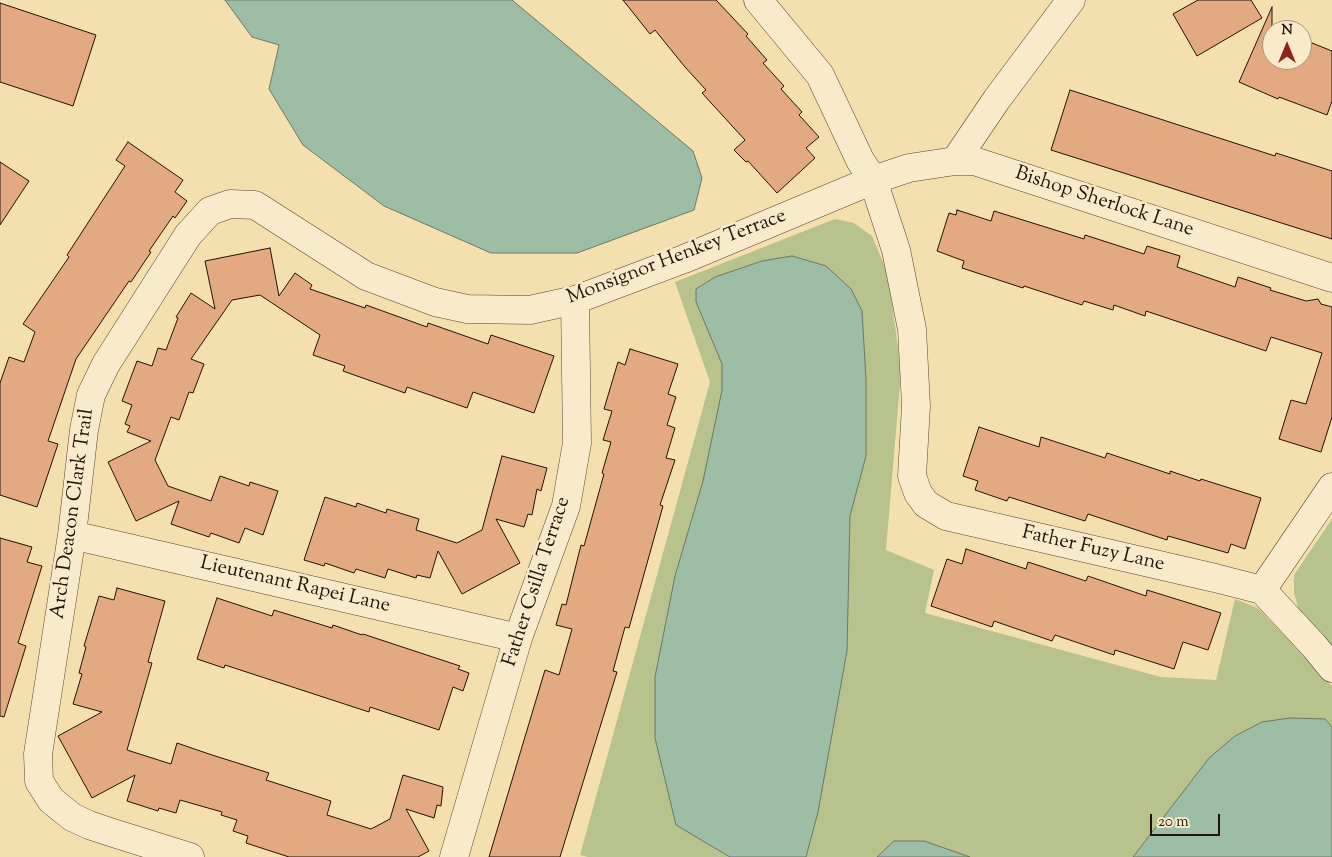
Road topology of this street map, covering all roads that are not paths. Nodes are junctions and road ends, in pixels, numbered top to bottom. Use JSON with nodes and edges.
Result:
{"nodes":[{"id":1,"x":758,"y":0,"type":"edge"},
{"id":2,"x":1071,"y":0,"type":"edge"},
{"id":3,"x":955,"y":160,"type":"junction"},
{"id":4,"x":873,"y":180,"type":"junction"},
{"id":5,"x":230,"y":204,"type":"joint"},
{"id":6,"x":1332,"y":278,"type":"edge"},
{"id":7,"x":575,"y":300,"type":"junction"},
{"id":8,"x":1332,"y":487,"type":"edge"},
{"id":9,"x":72,"y":534,"type":"junction"},
{"id":10,"x":1262,"y":590,"type":"junction"},
{"id":11,"x":518,"y":638,"type":"junction"},
{"id":12,"x":1332,"y":668,"type":"edge"},
{"id":13,"x":190,"y":857,"type":"edge"},
{"id":14,"x":454,"y":857,"type":"edge"}],
"edges":[{"from":1,"to":4,"type":"street"},
{"from":2,"to":3,"type":"street"},
{"from":3,"to":4,"type":"street","name":"Bishop Sherlock Lane"},
{"from":3,"to":6,"type":"street","name":"Bishop Sherlock Lane"},
{"from":4,"to":7,"type":"street","name":"Monsignor Henkey Terrace"},
{"from":4,"to":10,"type":"street","name":"Father Fuzy Lane"},
{"from":5,"to":7,"type":"street","name":"Monsignor Henkey Terrace"},
{"from":5,"to":9,"type":"street","name":"Arch Deacon Clark Trail"},
{"from":7,"to":11,"type":"street","name":"Father Csilla Terrace"},
{"from":8,"to":10,"type":"street"},
{"from":9,"to":11,"type":"street","name":"Lieutenant Rapei Lane"},
{"from":9,"to":13,"type":"street","name":"Arch Deacon Clark Trail"},
{"from":10,"to":12,"type":"street"},
{"from":11,"to":14,"type":"street","name":"Father Csilla Terrace"}]}
